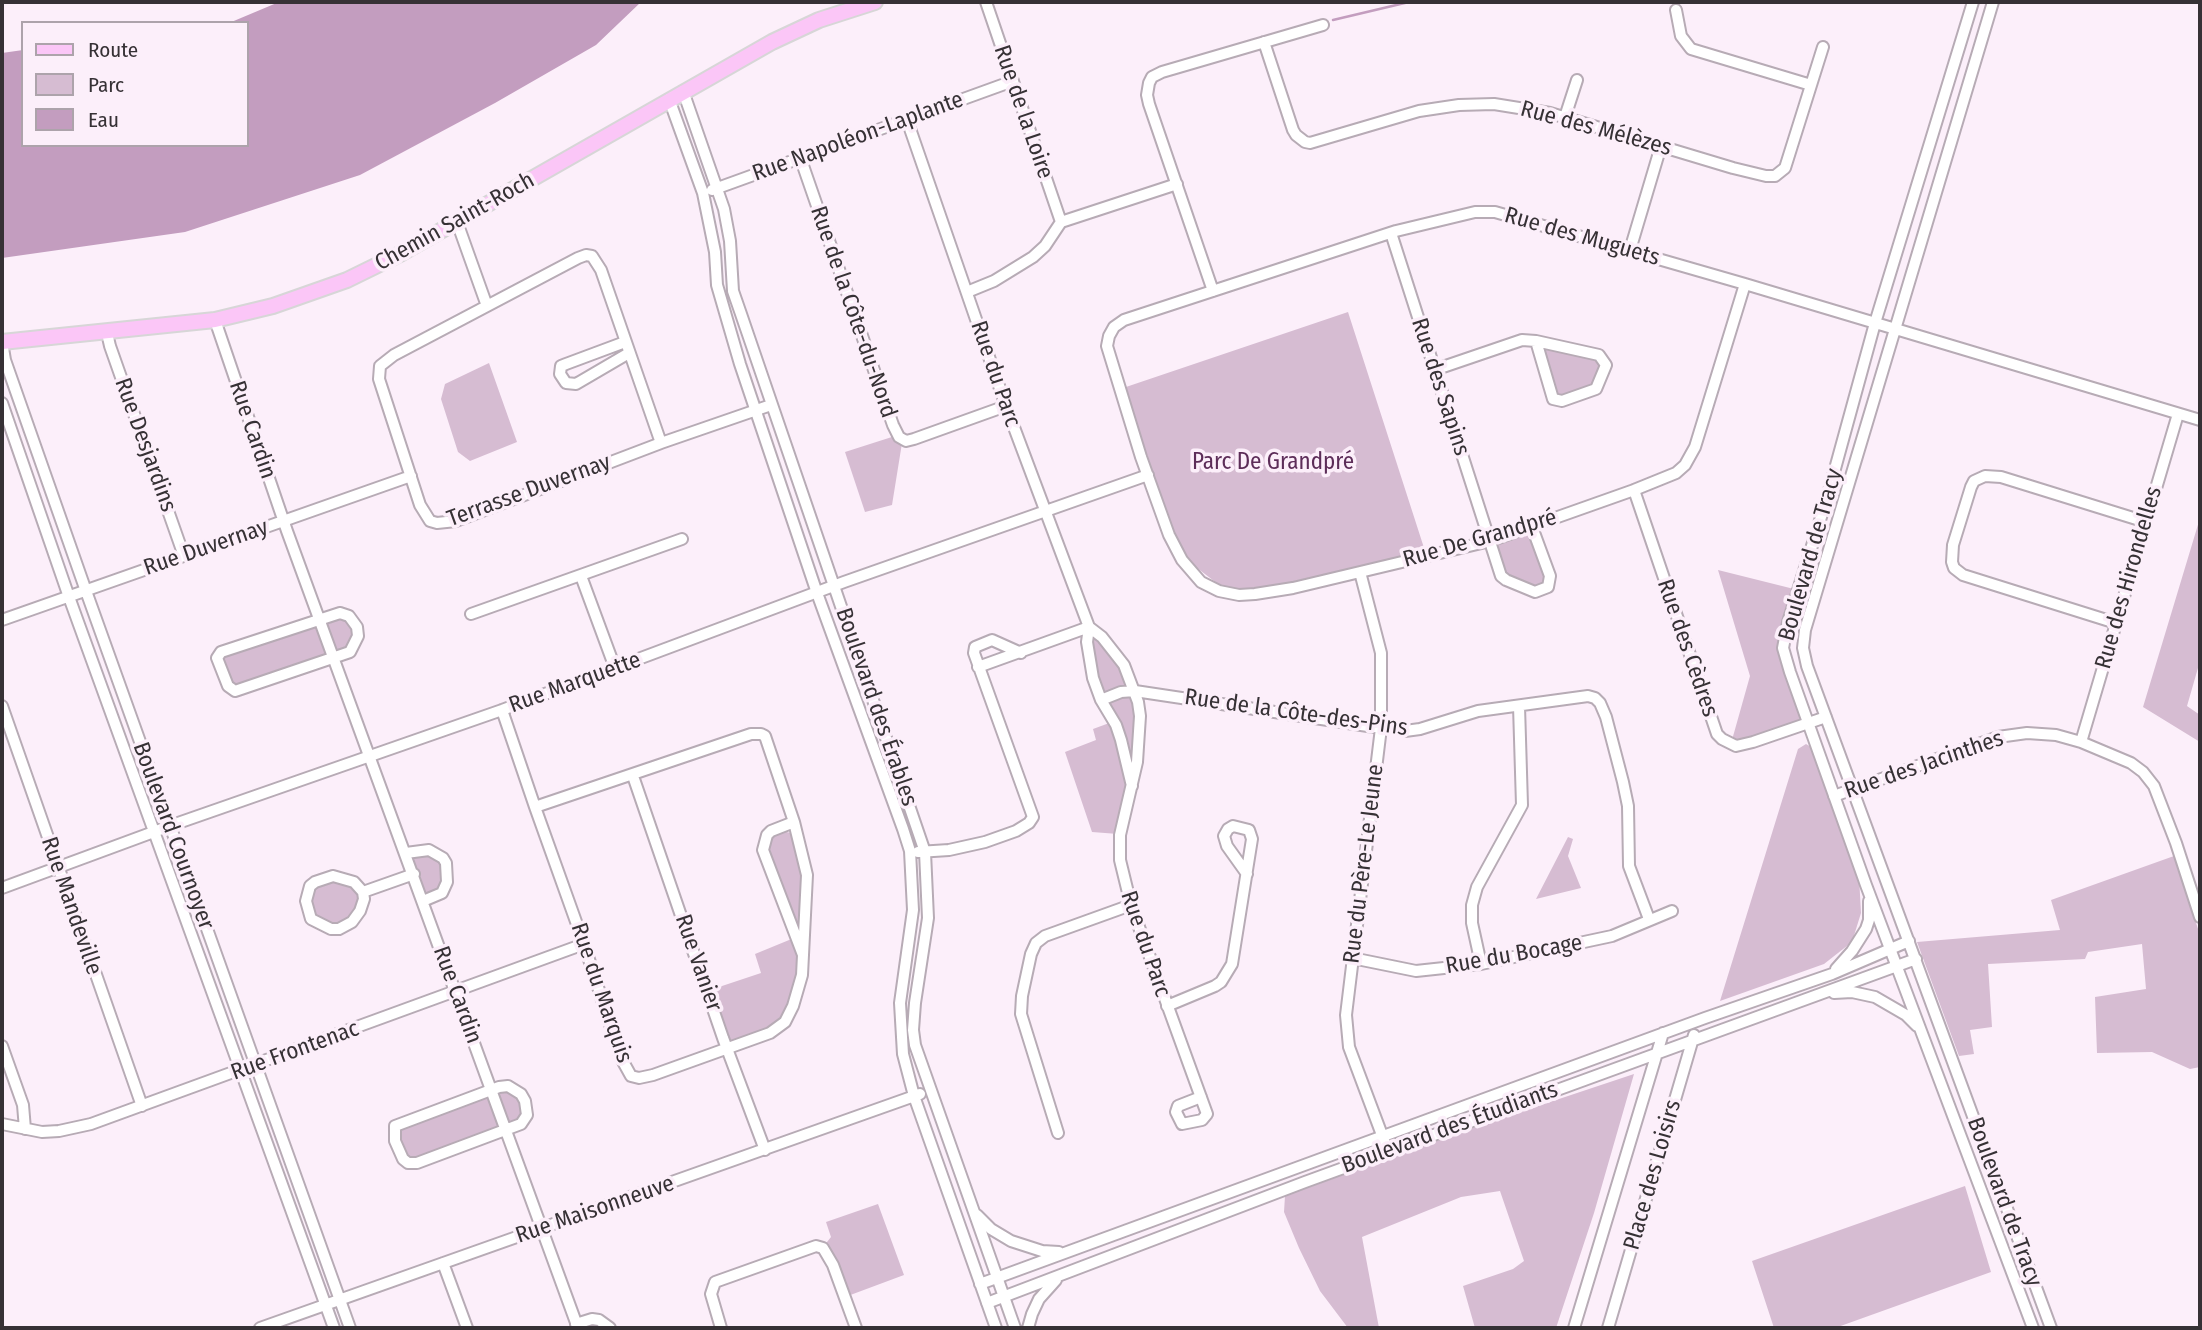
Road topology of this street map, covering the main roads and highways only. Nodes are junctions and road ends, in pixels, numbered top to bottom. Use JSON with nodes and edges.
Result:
{"nodes":[{"id":1,"x":875,"y":2,"type":"edge"},
{"id":2,"x":2,"y":342,"type":"edge"}],
"edges":[{"from":1,"to":2,"type":"main road","name":"Chemin Saint-Roch"}]}
